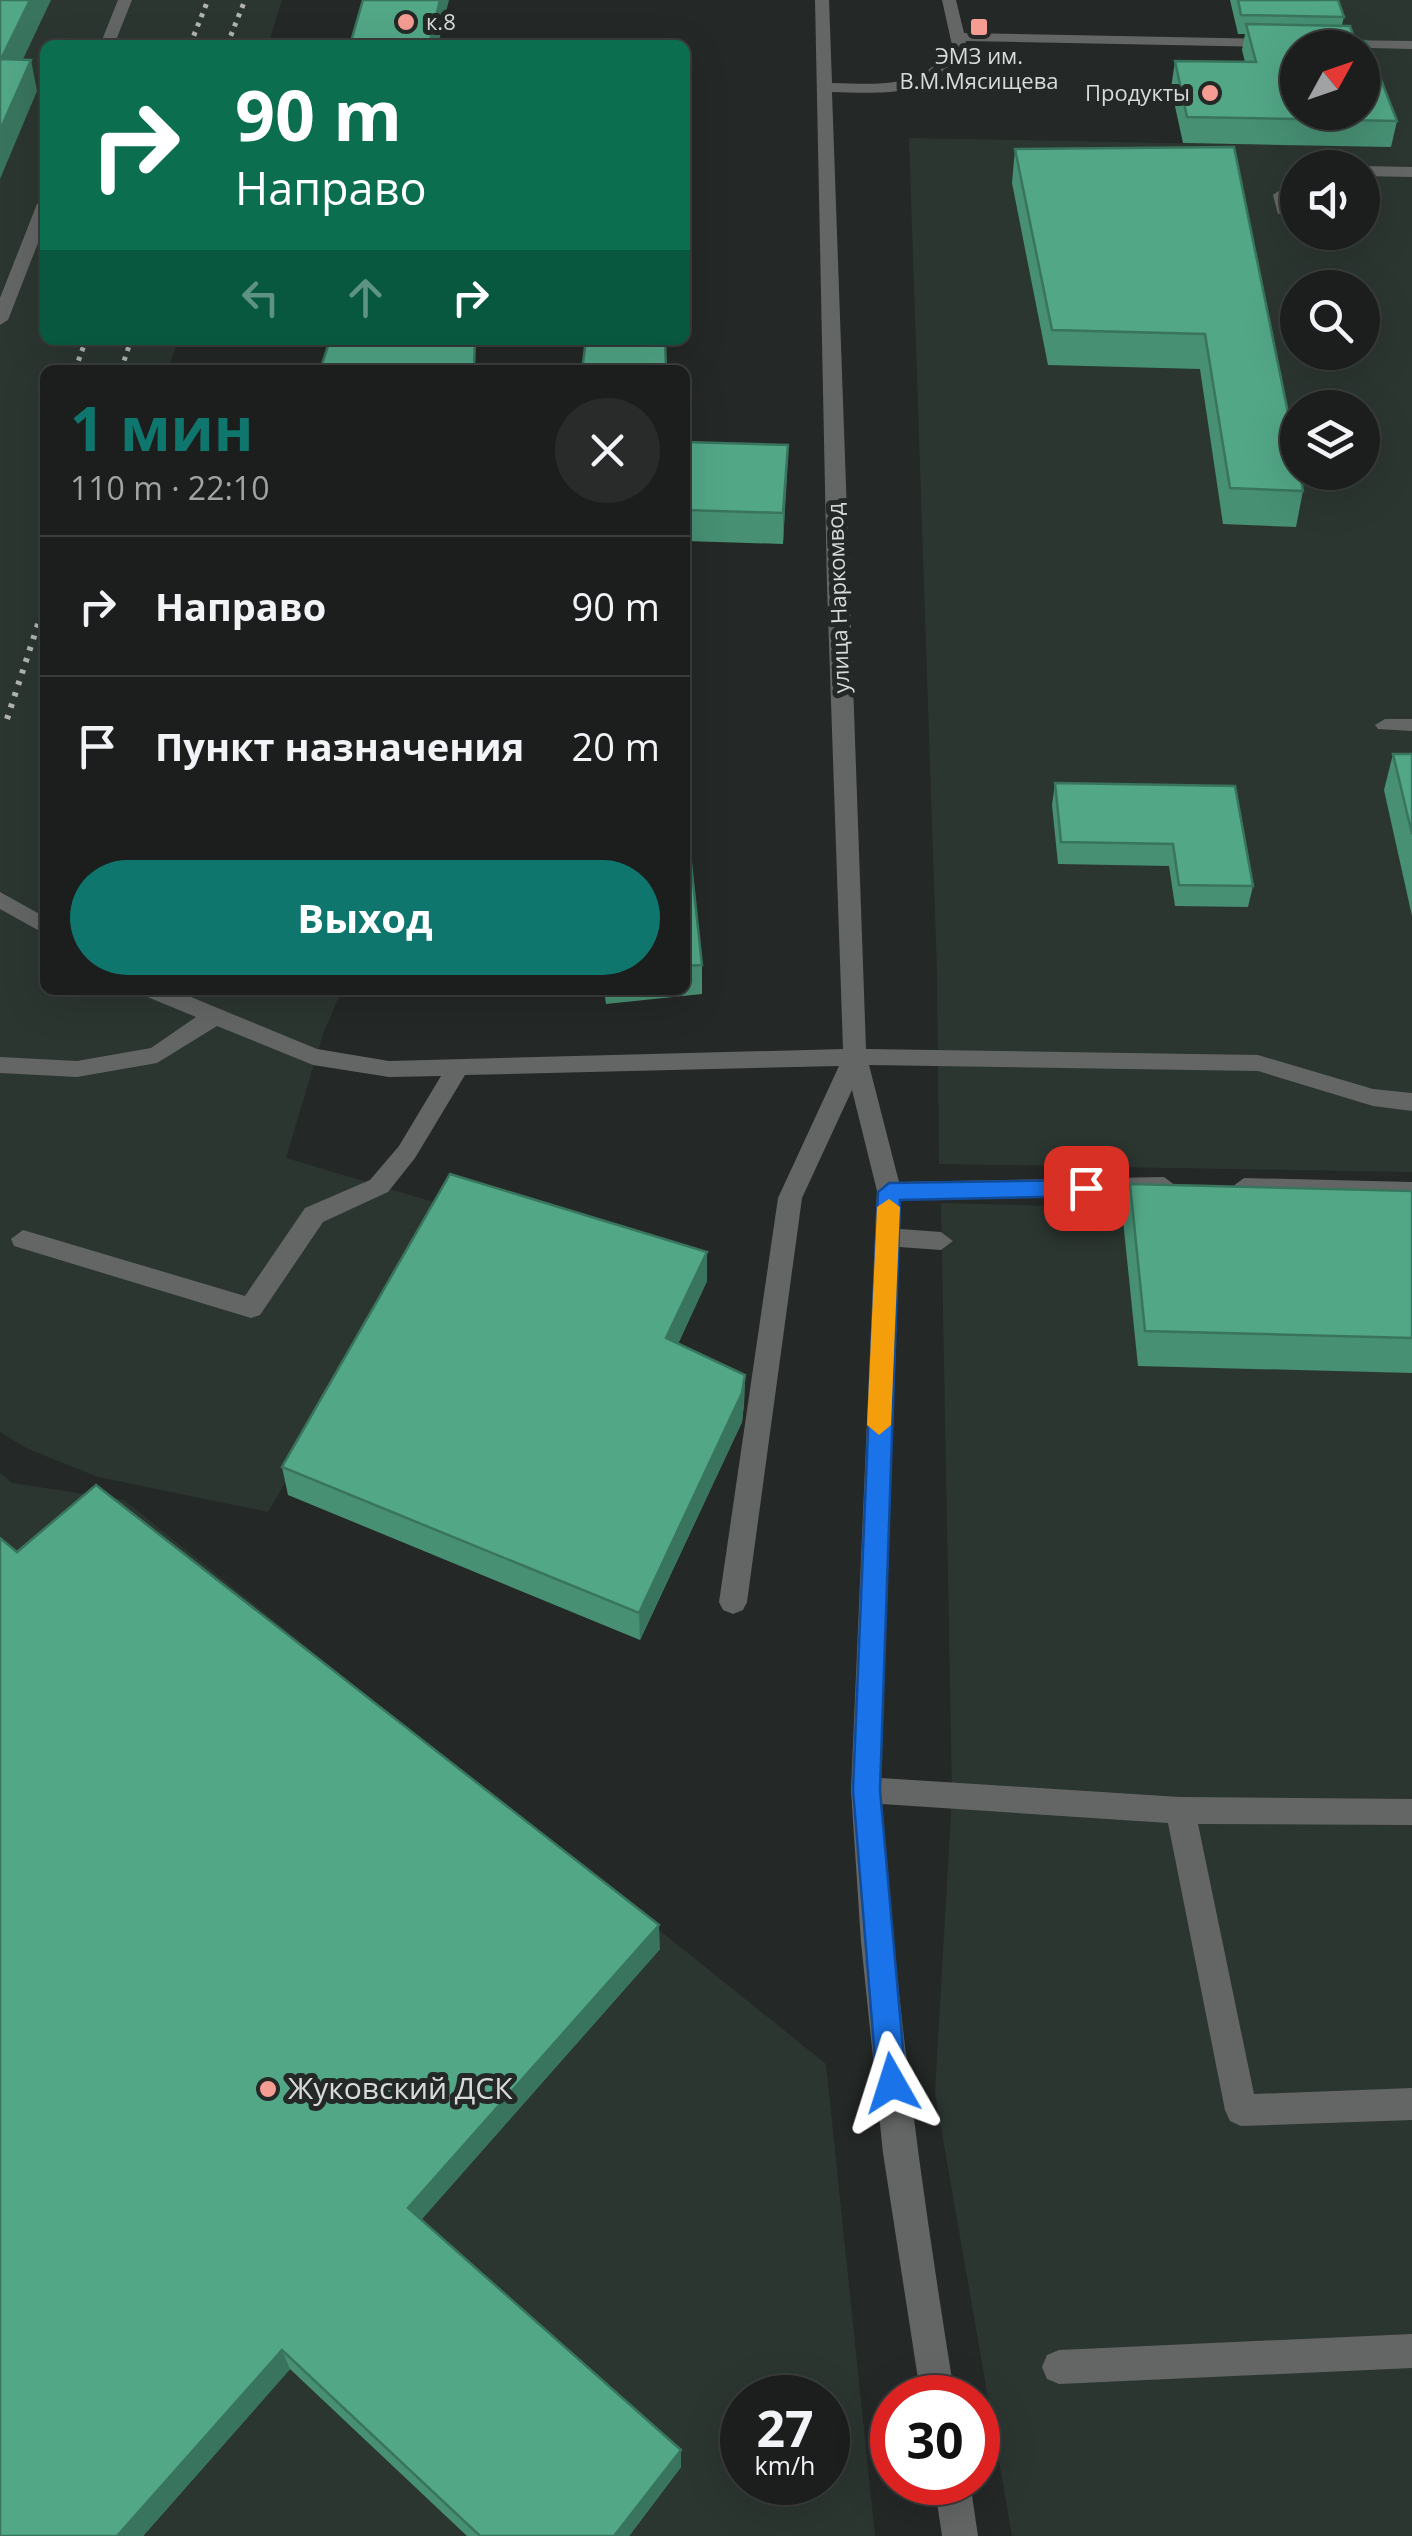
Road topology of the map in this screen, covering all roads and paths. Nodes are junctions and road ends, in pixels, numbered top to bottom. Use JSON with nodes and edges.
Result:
{"nodes":[{"id":1,"x":125,"y":0,"type":"edge"},
{"id":2,"x":822,"y":0,"type":"edge"},
{"id":3,"x":949,"y":0,"type":"edge"},
{"id":4,"x":958,"y":37,"type":"junction"},
{"id":5,"x":109,"y":40,"type":"edge"},
{"id":6,"x":1280,"y":43,"type":"edge"},
{"id":7,"x":1380,"y":45,"type":"edge"},
{"id":8,"x":1412,"y":45,"type":"edge"},
{"id":9,"x":827,"y":87,"type":"junction"},
{"id":10,"x":1380,"y":171,"type":"edge"},
{"id":11,"x":1412,"y":172,"type":"edge"},
{"id":12,"x":40,"y":217,"type":"edge"},
{"id":13,"x":0,"y":320,"type":"edge"},
{"id":14,"x":1385,"y":725,"type":"dead end"},
{"id":15,"x":1412,"y":726,"type":"edge"},
{"id":16,"x":0,"y":899,"type":"edge"},
{"id":17,"x":40,"y":924,"type":"edge"},
{"id":18,"x":163,"y":995,"type":"edge"},
{"id":19,"x":213,"y":1018,"type":"junction"},
{"id":20,"x":856,"y":1057,"type":"junction"},
{"id":21,"x":0,"y":1065,"type":"edge"},
{"id":22,"x":458,"y":1067,"type":"junction"},
{"id":23,"x":1412,"y":1102,"type":"edge"},
{"id":24,"x":889,"y":1192,"type":"junction"},
{"id":25,"x":1412,"y":1192,"type":"edge"},
{"id":26,"x":887,"y":1238,"type":"junction"},
{"id":27,"x":23,"y":1239,"type":"dead end"},
{"id":28,"x":941,"y":1241,"type":"dead end"},
{"id":29,"x":733,"y":1602,"type":"dead end"},
{"id":30,"x":866,"y":1790,"type":"junction"},
{"id":31,"x":1180,"y":1810,"type":"junction"},
{"id":32,"x":1412,"y":1812,"type":"edge"},
{"id":33,"x":1412,"y":2104,"type":"edge"},
{"id":34,"x":1412,"y":2351,"type":"edge"},
{"id":35,"x":1059,"y":2366,"type":"dead end"},
{"id":36,"x":934,"y":2375,"type":"edge"},
{"id":37,"x":955,"y":2505,"type":"edge"},
{"id":38,"x":960,"y":2536,"type":"edge"}],
"edges":[{"from":1,"to":5,"type":"street"},
{"from":2,"to":9,"type":"street","name":"улица Наркомвод"},
{"from":3,"to":4,"type":"street"},
{"from":4,"to":6,"type":"street"},
{"from":4,"to":9,"type":"street"},
{"from":7,"to":8,"type":"street"},
{"from":9,"to":20,"type":"street","name":"улица Наркомвод"},
{"from":10,"to":11,"type":"street"},
{"from":12,"to":13,"type":"street"},
{"from":14,"to":15,"type":"street"},
{"from":16,"to":17,"type":"street"},
{"from":18,"to":19,"type":"street"},
{"from":19,"to":21,"type":"street"},
{"from":19,"to":22,"type":"street"},
{"from":20,"to":22,"type":"street"},
{"from":20,"to":23,"type":"street"},
{"from":20,"to":24,"type":"street","name":"улица Наркомвод"},
{"from":20,"to":29,"type":"street"},
{"from":22,"to":27,"type":"street"},
{"from":24,"to":25,"type":"street"},
{"from":24,"to":26,"type":"street","name":"улица Наркомвод"},
{"from":26,"to":28,"type":"street"},
{"from":26,"to":30,"type":"street","name":"улица Наркомвод"},
{"from":30,"to":31,"type":"street"},
{"from":30,"to":36,"type":"street","name":"улица Наркомвод"},
{"from":31,"to":32,"type":"street"},
{"from":31,"to":33,"type":"street"},
{"from":34,"to":35,"type":"street"},
{"from":37,"to":38,"type":"street"}]}
